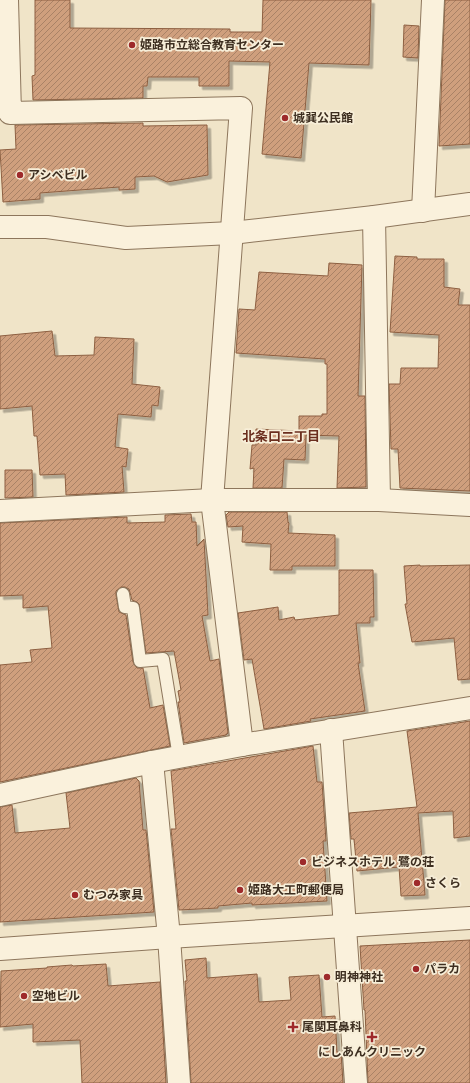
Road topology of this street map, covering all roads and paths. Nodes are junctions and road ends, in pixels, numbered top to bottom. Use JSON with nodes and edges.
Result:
{"nodes":[{"id":1,"x":433,"y":0,"type":"edge"},
{"id":2,"x":4,"y":8,"type":"edge"},
{"id":3,"x":470,"y":204,"type":"edge"},
{"id":4,"x":423,"y":211,"type":"junction"},
{"id":5,"x":374,"y":217,"type":"junction"},
{"id":6,"x":0,"y":227,"type":"edge"},
{"id":7,"x":232,"y":233,"type":"junction"},
{"id":8,"x":212,"y":500,"type":"junction"},
{"id":9,"x":379,"y":500,"type":"junction"},
{"id":10,"x":470,"y":505,"type":"edge"},
{"id":11,"x":0,"y":511,"type":"edge"},
{"id":12,"x":123,"y":594,"type":"dead end"},
{"id":13,"x":470,"y":708,"type":"edge"},
{"id":14,"x":331,"y":730,"type":"junction"},
{"id":15,"x":242,"y":745,"type":"junction"},
{"id":16,"x":179,"y":757,"type":"junction"},
{"id":17,"x":152,"y":762,"type":"junction"},
{"id":18,"x":0,"y":795,"type":"edge"},
{"id":19,"x":470,"y":918,"type":"edge"},
{"id":20,"x":345,"y":926,"type":"junction"},
{"id":21,"x":168,"y":937,"type":"junction"},
{"id":22,"x":0,"y":950,"type":"edge"},
{"id":23,"x":179,"y":1083,"type":"edge"},
{"id":24,"x":356,"y":1083,"type":"edge"}],
"edges":[{"from":1,"to":4,"type":"street"},
{"from":2,"to":7,"type":"street"},
{"from":3,"to":4,"type":"street"},
{"from":4,"to":5,"type":"street"},
{"from":5,"to":7,"type":"street"},
{"from":5,"to":9,"type":"street"},
{"from":6,"to":7,"type":"street"},
{"from":7,"to":8,"type":"street"},
{"from":8,"to":9,"type":"street"},
{"from":8,"to":11,"type":"street"},
{"from":8,"to":15,"type":"street"},
{"from":9,"to":10,"type":"street"},
{"from":12,"to":16,"type":"lane"},
{"from":13,"to":14,"type":"street"},
{"from":14,"to":15,"type":"street"},
{"from":14,"to":20,"type":"street"},
{"from":15,"to":16,"type":"street"},
{"from":16,"to":17,"type":"street"},
{"from":17,"to":18,"type":"street"},
{"from":17,"to":21,"type":"street"},
{"from":19,"to":20,"type":"street"},
{"from":20,"to":21,"type":"street"},
{"from":20,"to":24,"type":"street"},
{"from":21,"to":22,"type":"street"},
{"from":21,"to":23,"type":"street"}]}
